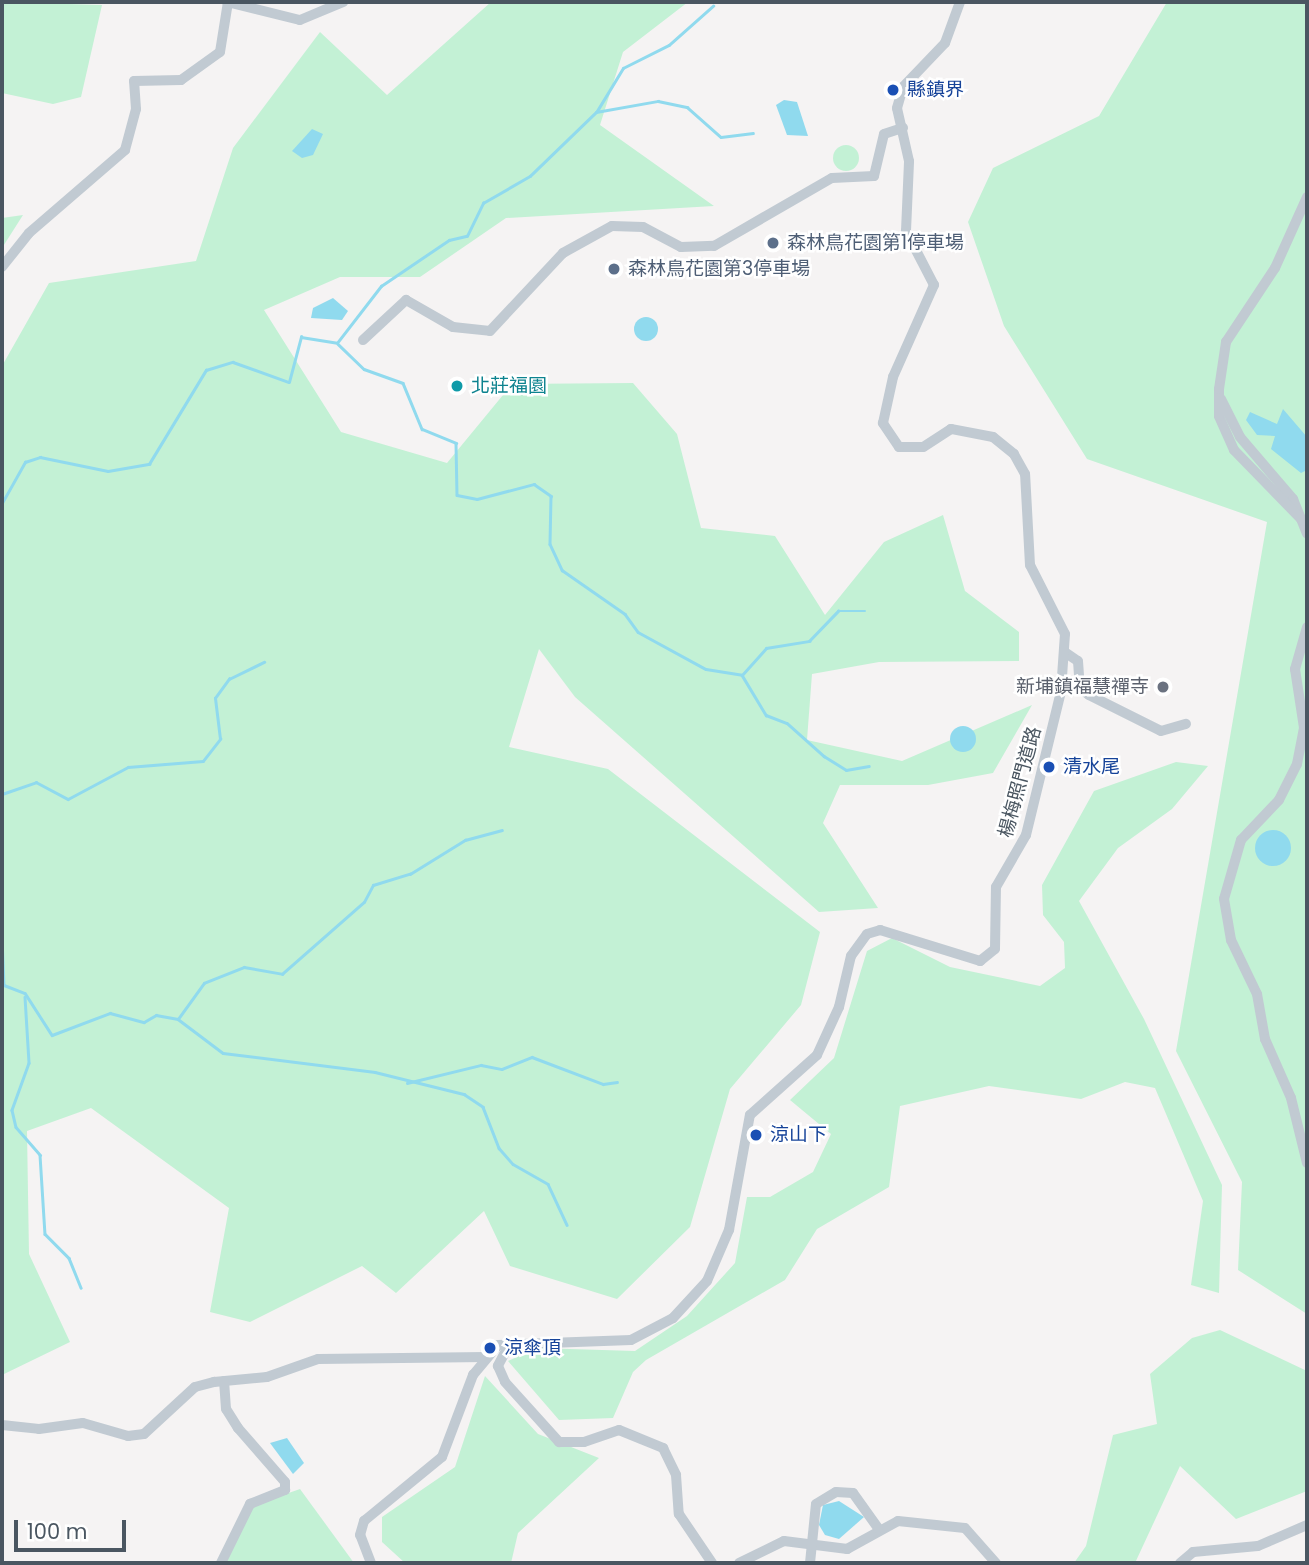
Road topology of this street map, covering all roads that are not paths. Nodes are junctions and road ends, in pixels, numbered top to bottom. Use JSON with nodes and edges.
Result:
{"nodes":[{"id":1,"x":227,"y":2,"type":"edge"},
{"id":2,"x":343,"y":2,"type":"edge"},
{"id":3,"x":960,"y":2,"type":"edge"},
{"id":4,"x":902,"y":128,"type":"junction"},
{"id":5,"x":1307,"y":197,"type":"edge"},
{"id":6,"x":1307,"y":211,"type":"edge"},
{"id":7,"x":1296,"y":218,"type":"junction"},
{"id":8,"x":2,"y":267,"type":"edge"},
{"id":9,"x":363,"y":340,"type":"dead end"},
{"id":10,"x":1307,"y":533,"type":"edge"},
{"id":11,"x":1307,"y":627,"type":"edge"},
{"id":12,"x":1066,"y":653,"type":"junction"},
{"id":13,"x":1186,"y":724,"type":"dead end"},
{"id":14,"x":1307,"y":1163,"type":"edge"},
{"id":15,"x":510,"y":1343,"type":"junction"},
{"id":16,"x":486,"y":1357,"type":"junction"},
{"id":17,"x":224,"y":1381,"type":"junction"},
{"id":18,"x":2,"y":1425,"type":"edge"},
{"id":19,"x":1307,"y":1525,"type":"edge"},
{"id":20,"x":878,"y":1528,"type":"junction"},
{"id":21,"x":811,"y":1544,"type":"junction"},
{"id":22,"x":221,"y":1563,"type":"edge"},
{"id":23,"x":371,"y":1563,"type":"edge"},
{"id":24,"x":712,"y":1563,"type":"edge"},
{"id":25,"x":739,"y":1563,"type":"edge"},
{"id":26,"x":810,"y":1563,"type":"edge"},
{"id":27,"x":996,"y":1563,"type":"edge"},
{"id":28,"x":1180,"y":1563,"type":"edge"}],
"edges":[{"from":1,"to":2,"type":"street"},
{"from":1,"to":8,"type":"street"},
{"from":3,"to":4,"type":"street","name":"楊梅照門道路"},
{"from":4,"to":9,"type":"street"},
{"from":4,"to":12,"type":"street","name":"楊梅照門道路"},
{"from":5,"to":7,"type":"street"},
{"from":6,"to":7,"type":"street"},
{"from":7,"to":10,"type":"street"},
{"from":11,"to":14,"type":"street"},
{"from":12,"to":13,"type":"street"},
{"from":12,"to":15,"type":"street","name":"楊梅照門道路"},
{"from":15,"to":16,"type":"street","name":"楊梅照門道路"},
{"from":15,"to":24,"type":"street"},
{"from":16,"to":17,"type":"street"},
{"from":16,"to":23,"type":"street","name":"楊梅照門道路"},
{"from":17,"to":18,"type":"street"},
{"from":17,"to":22,"type":"street"},
{"from":19,"to":28,"type":"street"},
{"from":20,"to":21,"type":"street"},
{"from":20,"to":21,"type":"street"},
{"from":20,"to":27,"type":"street"},
{"from":21,"to":25,"type":"street"},
{"from":21,"to":26,"type":"street"}]}
